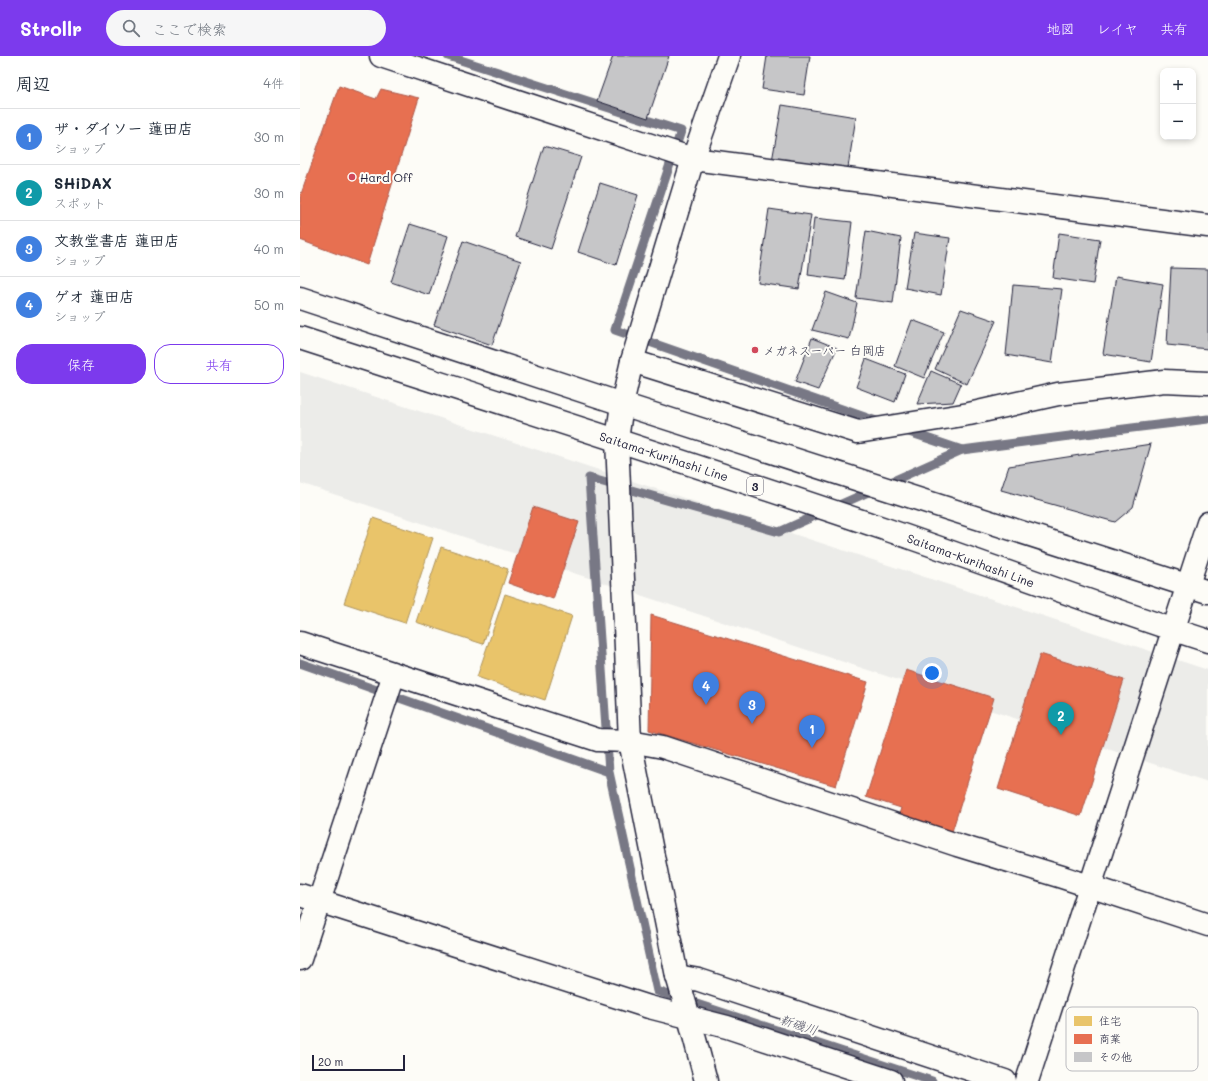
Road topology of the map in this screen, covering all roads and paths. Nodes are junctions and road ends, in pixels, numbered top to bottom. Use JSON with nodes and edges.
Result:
{"nodes":[{"id":1,"x":381,"y":56,"type":"edge"},
{"id":2,"x":729,"y":56,"type":"edge"},
{"id":3,"x":693,"y":159,"type":"junction"},
{"id":4,"x":1208,"y":226,"type":"edge"},
{"id":5,"x":300,"y":298,"type":"edge"},
{"id":6,"x":300,"y":338,"type":"edge"},
{"id":7,"x":632,"y":361,"type":"junction"},
{"id":8,"x":1208,"y":383,"type":"edge"},
{"id":9,"x":622,"y":404,"type":"junction"},
{"id":10,"x":617,"y":440,"type":"junction"},
{"id":11,"x":1208,"y":523,"type":"edge"},
{"id":12,"x":1188,"y":586,"type":"junction"},
{"id":13,"x":1208,"y":592,"type":"edge"},
{"id":14,"x":1173,"y":630,"type":"junction"},
{"id":15,"x":1208,"y":641,"type":"edge"},
{"id":16,"x":300,"y":643,"type":"edge"},
{"id":17,"x":394,"y":674,"type":"junction"},
{"id":18,"x":630,"y":741,"type":"junction"},
{"id":19,"x":1090,"y":887,"type":"junction"},
{"id":20,"x":310,"y":898,"type":"edge"},
{"id":21,"x":1208,"y":925,"type":"edge"},
{"id":22,"x":300,"y":959,"type":"edge"},
{"id":23,"x":677,"y":976,"type":"junction"},
{"id":24,"x":690,"y":1017,"type":"junction"},
{"id":25,"x":706,"y":1081,"type":"edge"},
{"id":26,"x":890,"y":1081,"type":"edge"},
{"id":27,"x":1005,"y":1081,"type":"edge"},
{"id":28,"x":1027,"y":1081,"type":"edge"}],
"edges":[{"from":1,"to":3,"type":"street"},
{"from":2,"to":3,"type":"street"},
{"from":3,"to":4,"type":"street"},
{"from":3,"to":7,"type":"street"},
{"from":5,"to":9,"type":"street"},
{"from":6,"to":10,"type":"street","name":"Saitama-Kurihashi Line","number":"3"},
{"from":7,"to":8,"type":"street"},
{"from":7,"to":9,"type":"street"},
{"from":9,"to":10,"type":"street"},
{"from":9,"to":12,"type":"street"},
{"from":10,"to":14,"type":"street","name":"Saitama-Kurihashi Line","number":"3"},
{"from":10,"to":18,"type":"street"},
{"from":11,"to":12,"type":"street"},
{"from":12,"to":13,"type":"street"},
{"from":12,"to":14,"type":"street"},
{"from":14,"to":15,"type":"street","name":"Saitama-Kurihashi Line","number":"3"},
{"from":14,"to":19,"type":"street"},
{"from":16,"to":17,"type":"street"},
{"from":17,"to":18,"type":"street"},
{"from":17,"to":20,"type":"street"},
{"from":18,"to":19,"type":"street"},
{"from":18,"to":23,"type":"street"},
{"from":19,"to":21,"type":"street"},
{"from":19,"to":28,"type":"street"},
{"from":20,"to":22,"type":"street"},
{"from":20,"to":24,"type":"street"},
{"from":23,"to":24,"type":"street"},
{"from":23,"to":27,"type":"street"},
{"from":24,"to":25,"type":"street"},
{"from":24,"to":26,"type":"street"}]}
